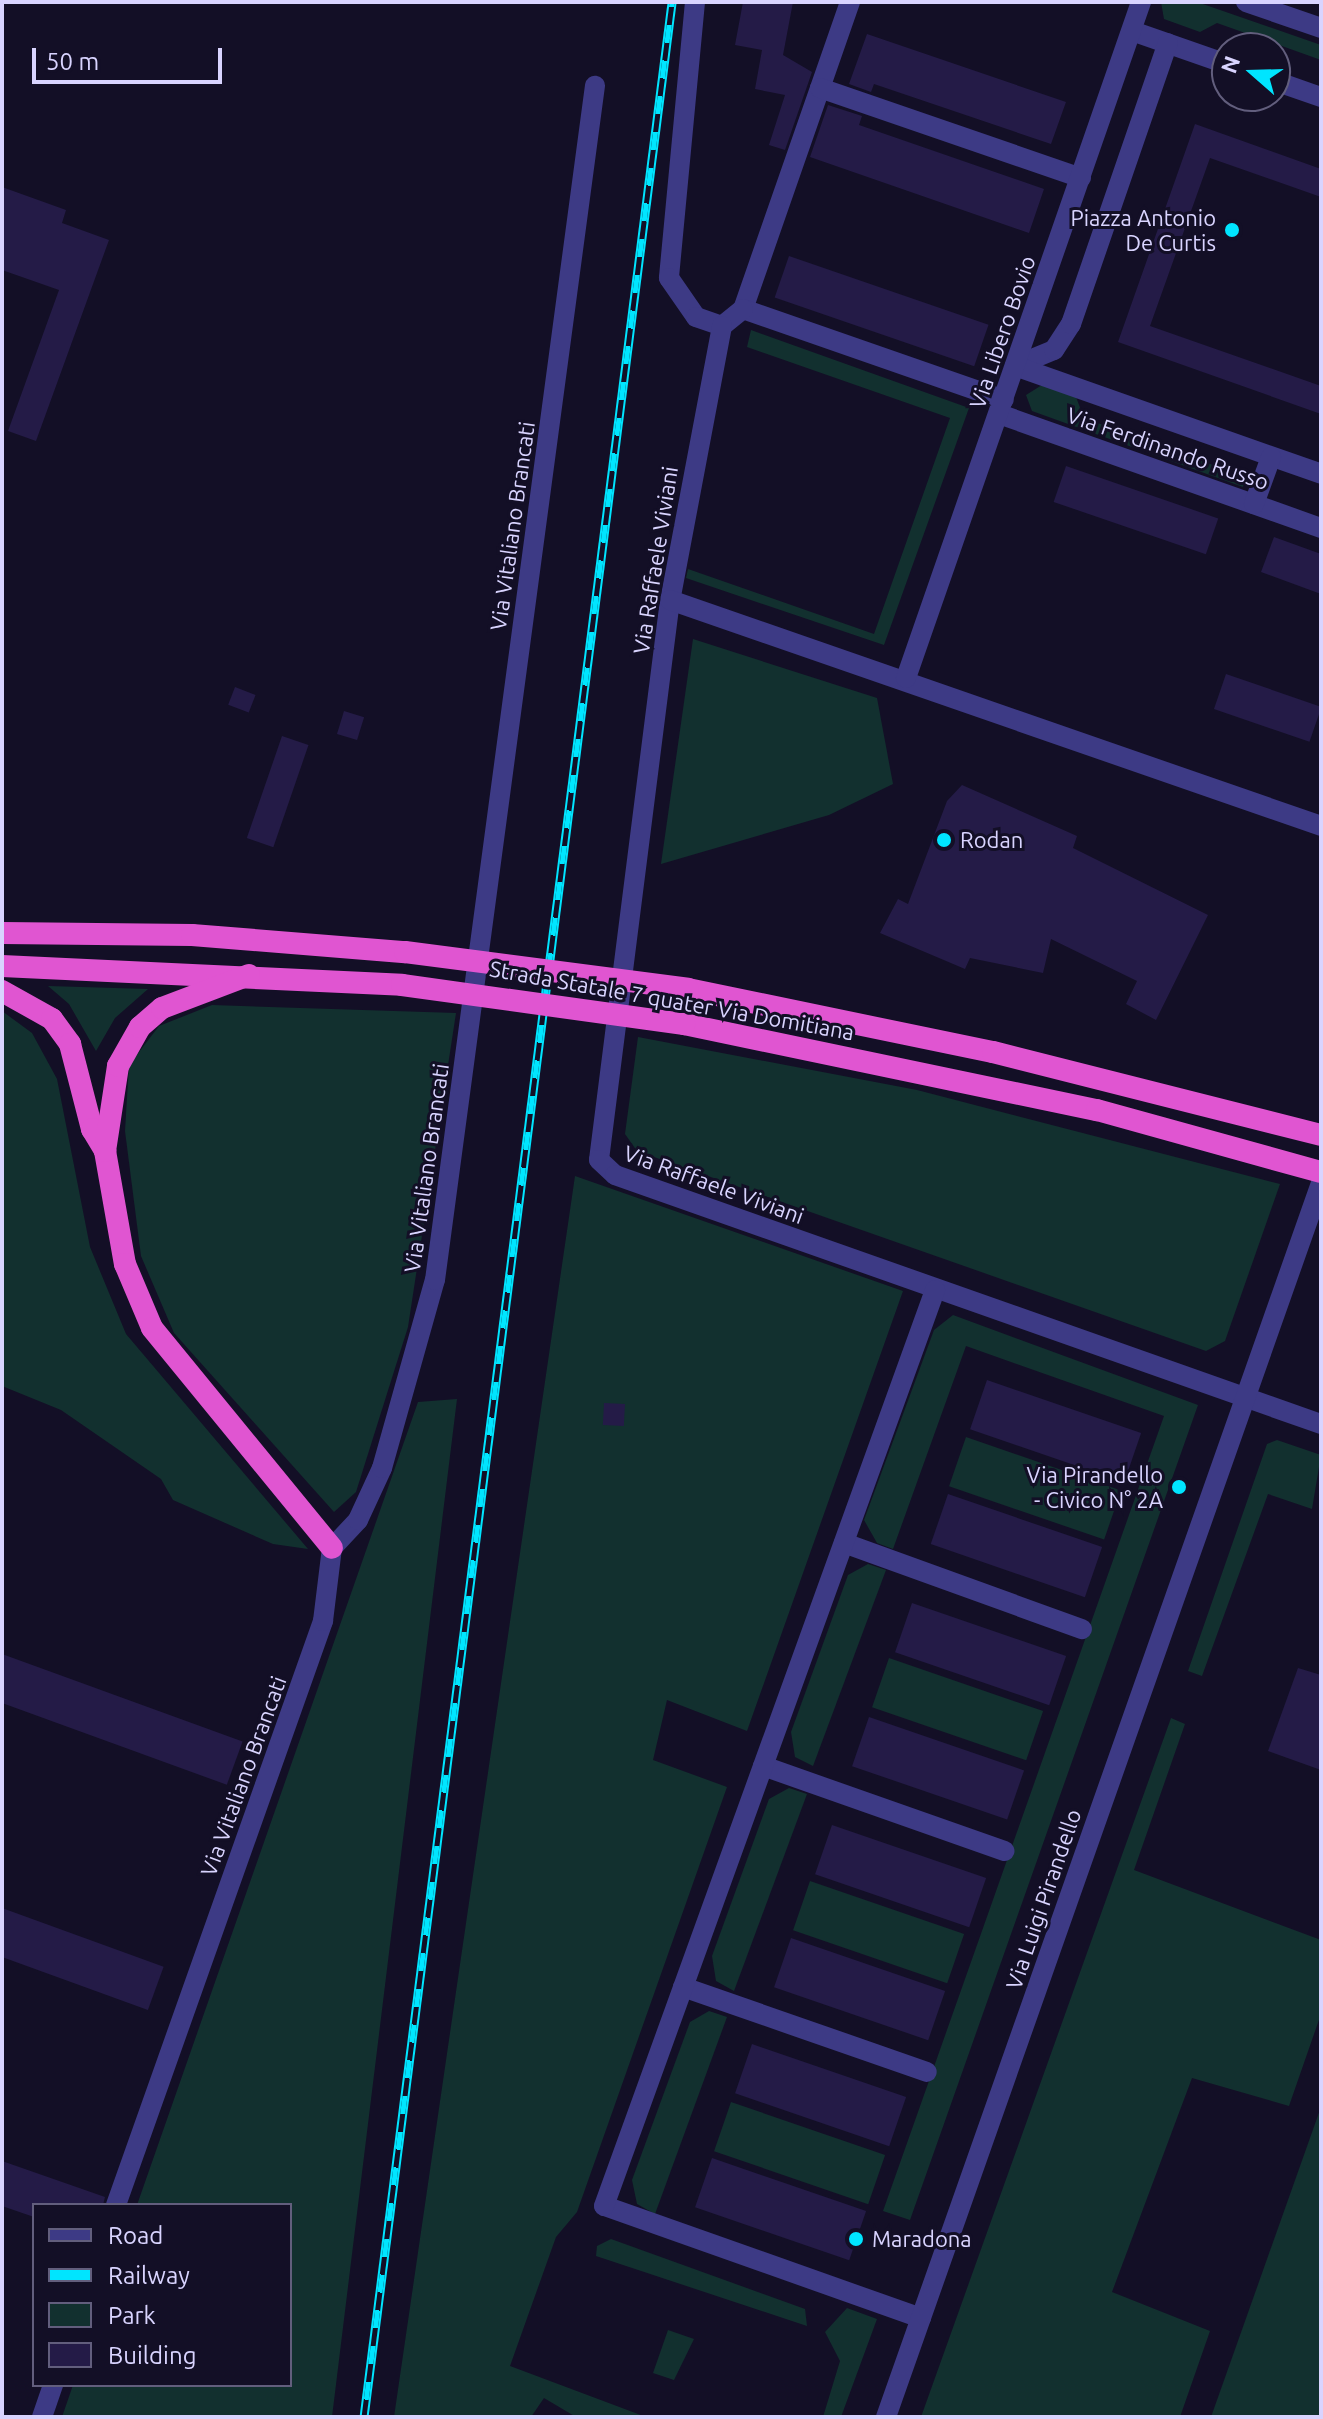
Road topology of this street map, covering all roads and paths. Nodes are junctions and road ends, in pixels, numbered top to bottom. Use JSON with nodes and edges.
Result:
{"nodes":[{"id":1,"x":695,"y":2,"type":"edge"},
{"id":2,"x":850,"y":2,"type":"edge"},
{"id":3,"x":1141,"y":2,"type":"edge"},
{"id":4,"x":1246,"y":2,"type":"edge"},
{"id":5,"x":1321,"y":28,"type":"edge"},
{"id":6,"x":1132,"y":31,"type":"junction"},
{"id":7,"x":1168,"y":43,"type":"junction"},
{"id":8,"x":1211,"y":58,"type":"edge"},
{"id":9,"x":595,"y":86,"type":"dead end"},
{"id":10,"x":1291,"y":87,"type":"edge"},
{"id":11,"x":820,"y":88,"type":"junction"},
{"id":12,"x":1321,"y":97,"type":"edge"},
{"id":13,"x":1081,"y":178,"type":"junction"},
{"id":14,"x":743,"y":309,"type":"junction"},
{"id":15,"x":722,"y":326,"type":"junction"},
{"id":16,"x":1015,"y":366,"type":"junction"},
{"id":17,"x":1001,"y":407,"type":"junction"},
{"id":18,"x":1271,"y":457,"type":"junction"},
{"id":19,"x":1321,"y":474,"type":"edge"},
{"id":20,"x":1254,"y":504,"type":"junction"},
{"id":21,"x":1321,"y":528,"type":"edge"},
{"id":22,"x":670,"y":600,"type":"junction"},
{"id":23,"x":906,"y":678,"type":"junction"},
{"id":24,"x":1321,"y":826,"type":"edge"},
{"id":25,"x":2,"y":933,"type":"edge"},
{"id":26,"x":2,"y":966,"type":"edge"},
{"id":27,"x":252,"y":974,"type":"junction"},
{"id":28,"x":2,"y":991,"type":"edge"},
{"id":29,"x":1321,"y":1135,"type":"edge"},
{"id":30,"x":105,"y":1151,"type":"junction"},
{"id":31,"x":1321,"y":1172,"type":"edge"},
{"id":32,"x":1321,"y":1183,"type":"edge"},
{"id":33,"x":935,"y":1290,"type":"junction"},
{"id":34,"x":1245,"y":1397,"type":"junction"},
{"id":35,"x":1321,"y":1424,"type":"edge"},
{"id":36,"x":844,"y":1543,"type":"junction"},
{"id":37,"x":332,"y":1548,"type":"junction"},
{"id":38,"x":1082,"y":1629,"type":"dead end"},
{"id":39,"x":763,"y":1766,"type":"junction"},
{"id":40,"x":1004,"y":1851,"type":"dead end"},
{"id":41,"x":683,"y":1987,"type":"junction"},
{"id":42,"x":927,"y":2072,"type":"dead end"},
{"id":43,"x":117,"y":2203,"type":"edge"},
{"id":44,"x":921,"y":2318,"type":"junction"},
{"id":45,"x":52,"y":2387,"type":"edge"},
{"id":46,"x":42,"y":2417,"type":"edge"},
{"id":47,"x":886,"y":2417,"type":"edge"}],
"edges":[{"from":1,"to":15,"type":"street"},
{"from":2,"to":11,"type":"street"},
{"from":3,"to":6,"type":"street","name":"Via Libero Bovio"},
{"from":4,"to":5,"type":"street"},
{"from":6,"to":7,"type":"street"},
{"from":6,"to":13,"type":"street","name":"Via Libero Bovio"},
{"from":7,"to":8,"type":"street"},
{"from":7,"to":16,"type":"street"},
{"from":9,"to":37,"type":"street","name":"Via Vitaliano Brancati"},
{"from":10,"to":12,"type":"street"},
{"from":11,"to":13,"type":"street"},
{"from":11,"to":14,"type":"street"},
{"from":13,"to":16,"type":"street","name":"Via Libero Bovio"},
{"from":14,"to":15,"type":"street"},
{"from":14,"to":17,"type":"street","name":"Via Ferdinando Russo"},
{"from":15,"to":22,"type":"street","name":"Via Raffaele Viviani"},
{"from":16,"to":17,"type":"street","name":"Via Libero Bovio"},
{"from":16,"to":18,"type":"street","name":"Via Ferdinando Russo"},
{"from":17,"to":20,"type":"street","name":"Via Ferdinando Russo"},
{"from":17,"to":23,"type":"street","name":"Via Libero Bovio"},
{"from":18,"to":19,"type":"street","name":"Via Ferdinando Russo"},
{"from":18,"to":20,"type":"street"},
{"from":20,"to":21,"type":"street","name":"Via Ferdinando Russo"},
{"from":22,"to":23,"type":"street"},
{"from":22,"to":33,"type":"street","name":"Via Raffaele Viviani"},
{"from":23,"to":24,"type":"street"},
{"from":25,"to":29,"type":"highway","name":"Strada Statale 7 quater Via Domitiana","bridge":true},
{"from":26,"to":27,"type":"highway","name":"Strada Statale 7 quater Via Domitiana"},
{"from":27,"to":30,"type":"highway"},
{"from":27,"to":31,"type":"highway","name":"Strada Statale 7 quater Via Domitiana","bridge":true},
{"from":28,"to":30,"type":"highway"},
{"from":30,"to":37,"type":"highway"},
{"from":32,"to":34,"type":"street","name":"Via Luigi Pirandello"},
{"from":33,"to":34,"type":"street","name":"Via Raffaele Viviani"},
{"from":33,"to":36,"type":"street"},
{"from":34,"to":35,"type":"street","name":"Via Raffaele Viviani"},
{"from":34,"to":44,"type":"street","name":"Via Luigi Pirandello"},
{"from":36,"to":38,"type":"street"},
{"from":36,"to":39,"type":"street"},
{"from":37,"to":43,"type":"street","name":"Via Vitaliano Brancati"},
{"from":39,"to":40,"type":"street"},
{"from":39,"to":41,"type":"street"},
{"from":41,"to":42,"type":"street"},
{"from":41,"to":44,"type":"street"},
{"from":44,"to":47,"type":"street","name":"Via Luigi Pirandello"},
{"from":45,"to":46,"type":"street"}]}
